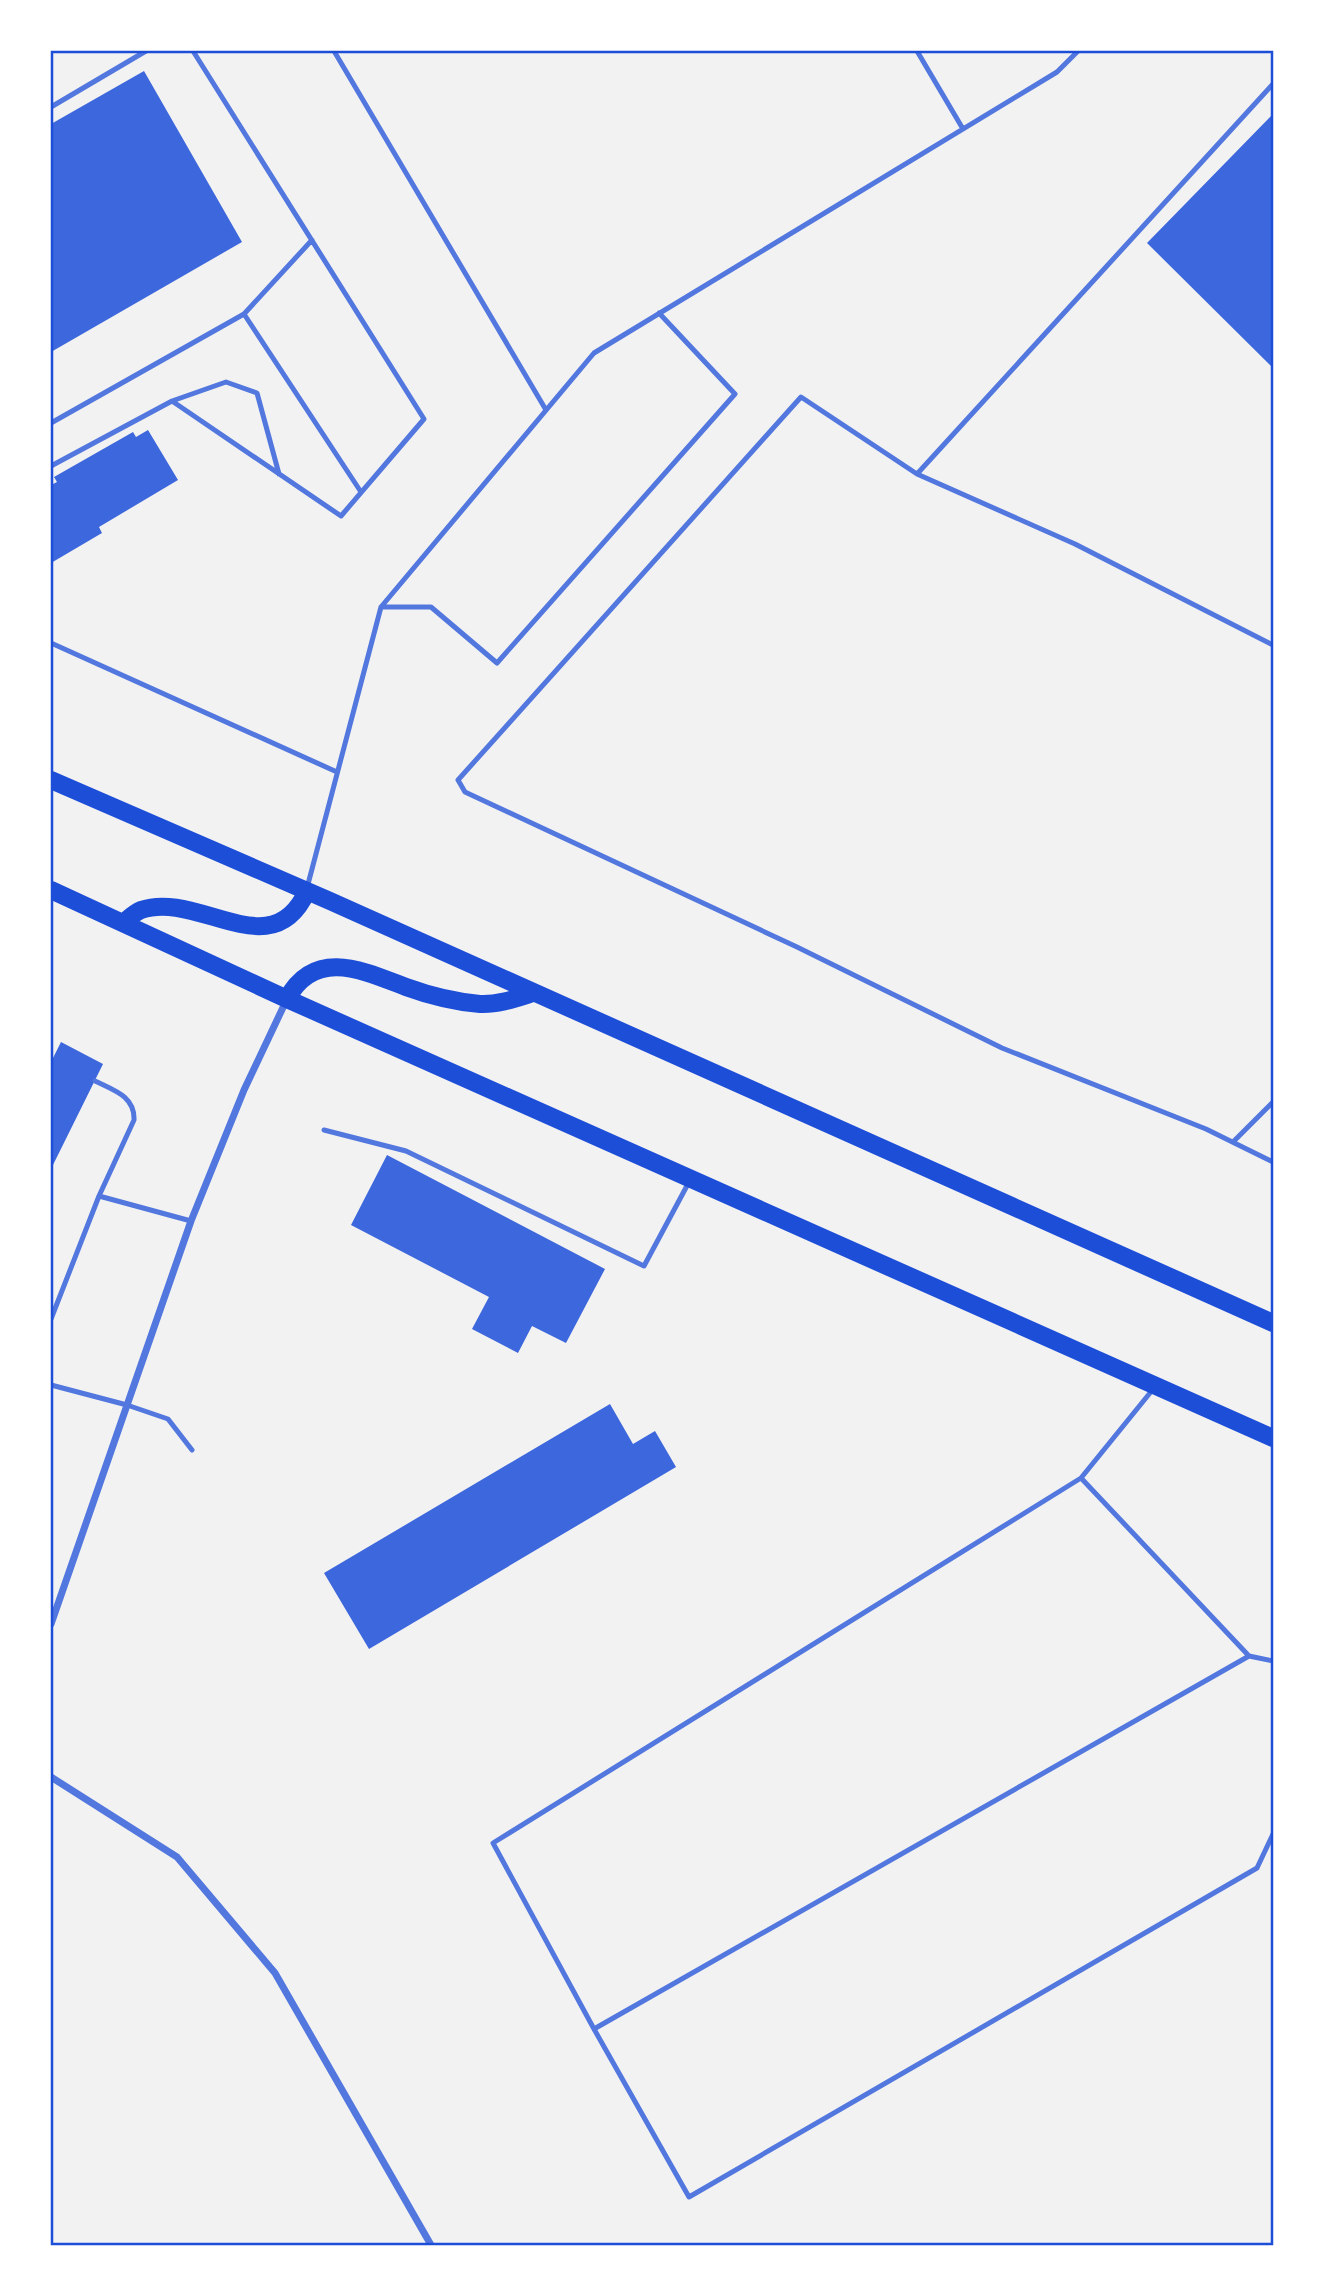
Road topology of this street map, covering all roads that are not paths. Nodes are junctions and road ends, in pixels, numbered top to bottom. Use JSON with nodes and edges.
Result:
{"nodes":[{"id":1,"x":146,"y":51,"type":"edge"},
{"id":2,"x":193,"y":51,"type":"edge"},
{"id":3,"x":334,"y":51,"type":"edge"},
{"id":4,"x":917,"y":51,"type":"edge"},
{"id":5,"x":1078,"y":51,"type":"edge"},
{"id":6,"x":1273,"y":84,"type":"edge"},
{"id":7,"x":51,"y":107,"type":"edge"},
{"id":8,"x":963,"y":129,"type":"junction"},
{"id":9,"x":312,"y":240,"type":"junction"},
{"id":10,"x":659,"y":313,"type":"junction"},
{"id":11,"x":244,"y":314,"type":"junction"},
{"id":12,"x":172,"y":401,"type":"junction"},
{"id":13,"x":546,"y":410,"type":"junction"},
{"id":14,"x":51,"y":423,"type":"edge"},
{"id":15,"x":51,"y":466,"type":"edge"},
{"id":16,"x":279,"y":474,"type":"junction"},
{"id":17,"x":916,"y":474,"type":"junction"},
{"id":18,"x":361,"y":492,"type":"junction"},
{"id":19,"x":381,"y":607,"type":"junction"},
{"id":20,"x":51,"y":643,"type":"edge"},
{"id":21,"x":1273,"y":645,"type":"edge"},
{"id":22,"x":337,"y":772,"type":"junction"},
{"id":23,"x":51,"y":780,"type":"edge"},
{"id":24,"x":51,"y":890,"type":"edge"},
{"id":25,"x":307,"y":891,"type":"junction"},
{"id":26,"x":123,"y":923,"type":"junction"},
{"id":27,"x":533,"y":993,"type":"junction"},
{"id":28,"x":287,"y":999,"type":"junction"},
{"id":29,"x":95,"y":1081,"type":"dead end"},
{"id":30,"x":1273,"y":1102,"type":"edge"},
{"id":31,"x":324,"y":1130,"type":"dead end"},
{"id":32,"x":1233,"y":1142,"type":"junction"},
{"id":33,"x":1273,"y":1162,"type":"edge"},
{"id":34,"x":691,"y":1179,"type":"junction"},
{"id":35,"x":99,"y":1196,"type":"junction"},
{"id":36,"x":191,"y":1221,"type":"junction"},
{"id":37,"x":51,"y":1319,"type":"edge"},
{"id":38,"x":1273,"y":1323,"type":"edge"},
{"id":39,"x":51,"y":1385,"type":"edge"},
{"id":40,"x":1156,"y":1386,"type":"junction"},
{"id":41,"x":127,"y":1405,"type":"junction"},
{"id":42,"x":1273,"y":1438,"type":"edge"},
{"id":43,"x":192,"y":1450,"type":"dead end"},
{"id":44,"x":1081,"y":1478,"type":"junction"},
{"id":45,"x":51,"y":1623,"type":"edge"},
{"id":46,"x":1248,"y":1656,"type":"junction"},
{"id":47,"x":1273,"y":1661,"type":"edge"},
{"id":48,"x":51,"y":1777,"type":"edge"},
{"id":49,"x":1273,"y":1833,"type":"edge"},
{"id":50,"x":594,"y":2029,"type":"junction"},
{"id":51,"x":431,"y":2245,"type":"edge"}],
"edges":[{"from":1,"to":7,"type":"lane"},
{"from":2,"to":9,"type":"lane"},
{"from":3,"to":13,"type":"lane"},
{"from":4,"to":8,"type":"lane"},
{"from":5,"to":8,"type":"lane"},
{"from":6,"to":17,"type":"lane"},
{"from":8,"to":10,"type":"lane"},
{"from":9,"to":11,"type":"lane"},
{"from":9,"to":18,"type":"lane"},
{"from":10,"to":13,"type":"lane"},
{"from":10,"to":19,"type":"lane"},
{"from":11,"to":14,"type":"lane"},
{"from":11,"to":18,"type":"lane"},
{"from":12,"to":15,"type":"lane"},
{"from":12,"to":16,"type":"lane"},
{"from":12,"to":16,"type":"lane"},
{"from":13,"to":19,"type":"lane"},
{"from":16,"to":18,"type":"lane"},
{"from":17,"to":21,"type":"lane"},
{"from":17,"to":32,"type":"lane"},
{"from":19,"to":22,"type":"lane"},
{"from":20,"to":22,"type":"lane"},
{"from":22,"to":25,"type":"lane"},
{"from":23,"to":25,"type":"main road"},
{"from":24,"to":26,"type":"main road"},
{"from":25,"to":26,"type":"main road"},
{"from":25,"to":27,"type":"main road"},
{"from":26,"to":28,"type":"main road"},
{"from":27,"to":28,"type":"main road"},
{"from":27,"to":38,"type":"main road"},
{"from":28,"to":34,"type":"main road"},
{"from":28,"to":36,"type":"street"},
{"from":29,"to":35,"type":"lane"},
{"from":30,"to":32,"type":"lane"},
{"from":31,"to":34,"type":"lane"},
{"from":32,"to":33,"type":"lane"},
{"from":34,"to":40,"type":"main road"},
{"from":35,"to":36,"type":"lane"},
{"from":35,"to":37,"type":"lane"},
{"from":36,"to":41,"type":"street"},
{"from":39,"to":41,"type":"lane"},
{"from":40,"to":42,"type":"main road"},
{"from":40,"to":44,"type":"lane"},
{"from":41,"to":43,"type":"lane"},
{"from":41,"to":45,"type":"street"},
{"from":44,"to":46,"type":"lane"},
{"from":44,"to":50,"type":"lane"},
{"from":46,"to":47,"type":"lane"},
{"from":46,"to":50,"type":"lane"},
{"from":48,"to":51,"type":"street"},
{"from":49,"to":50,"type":"lane"}]}
